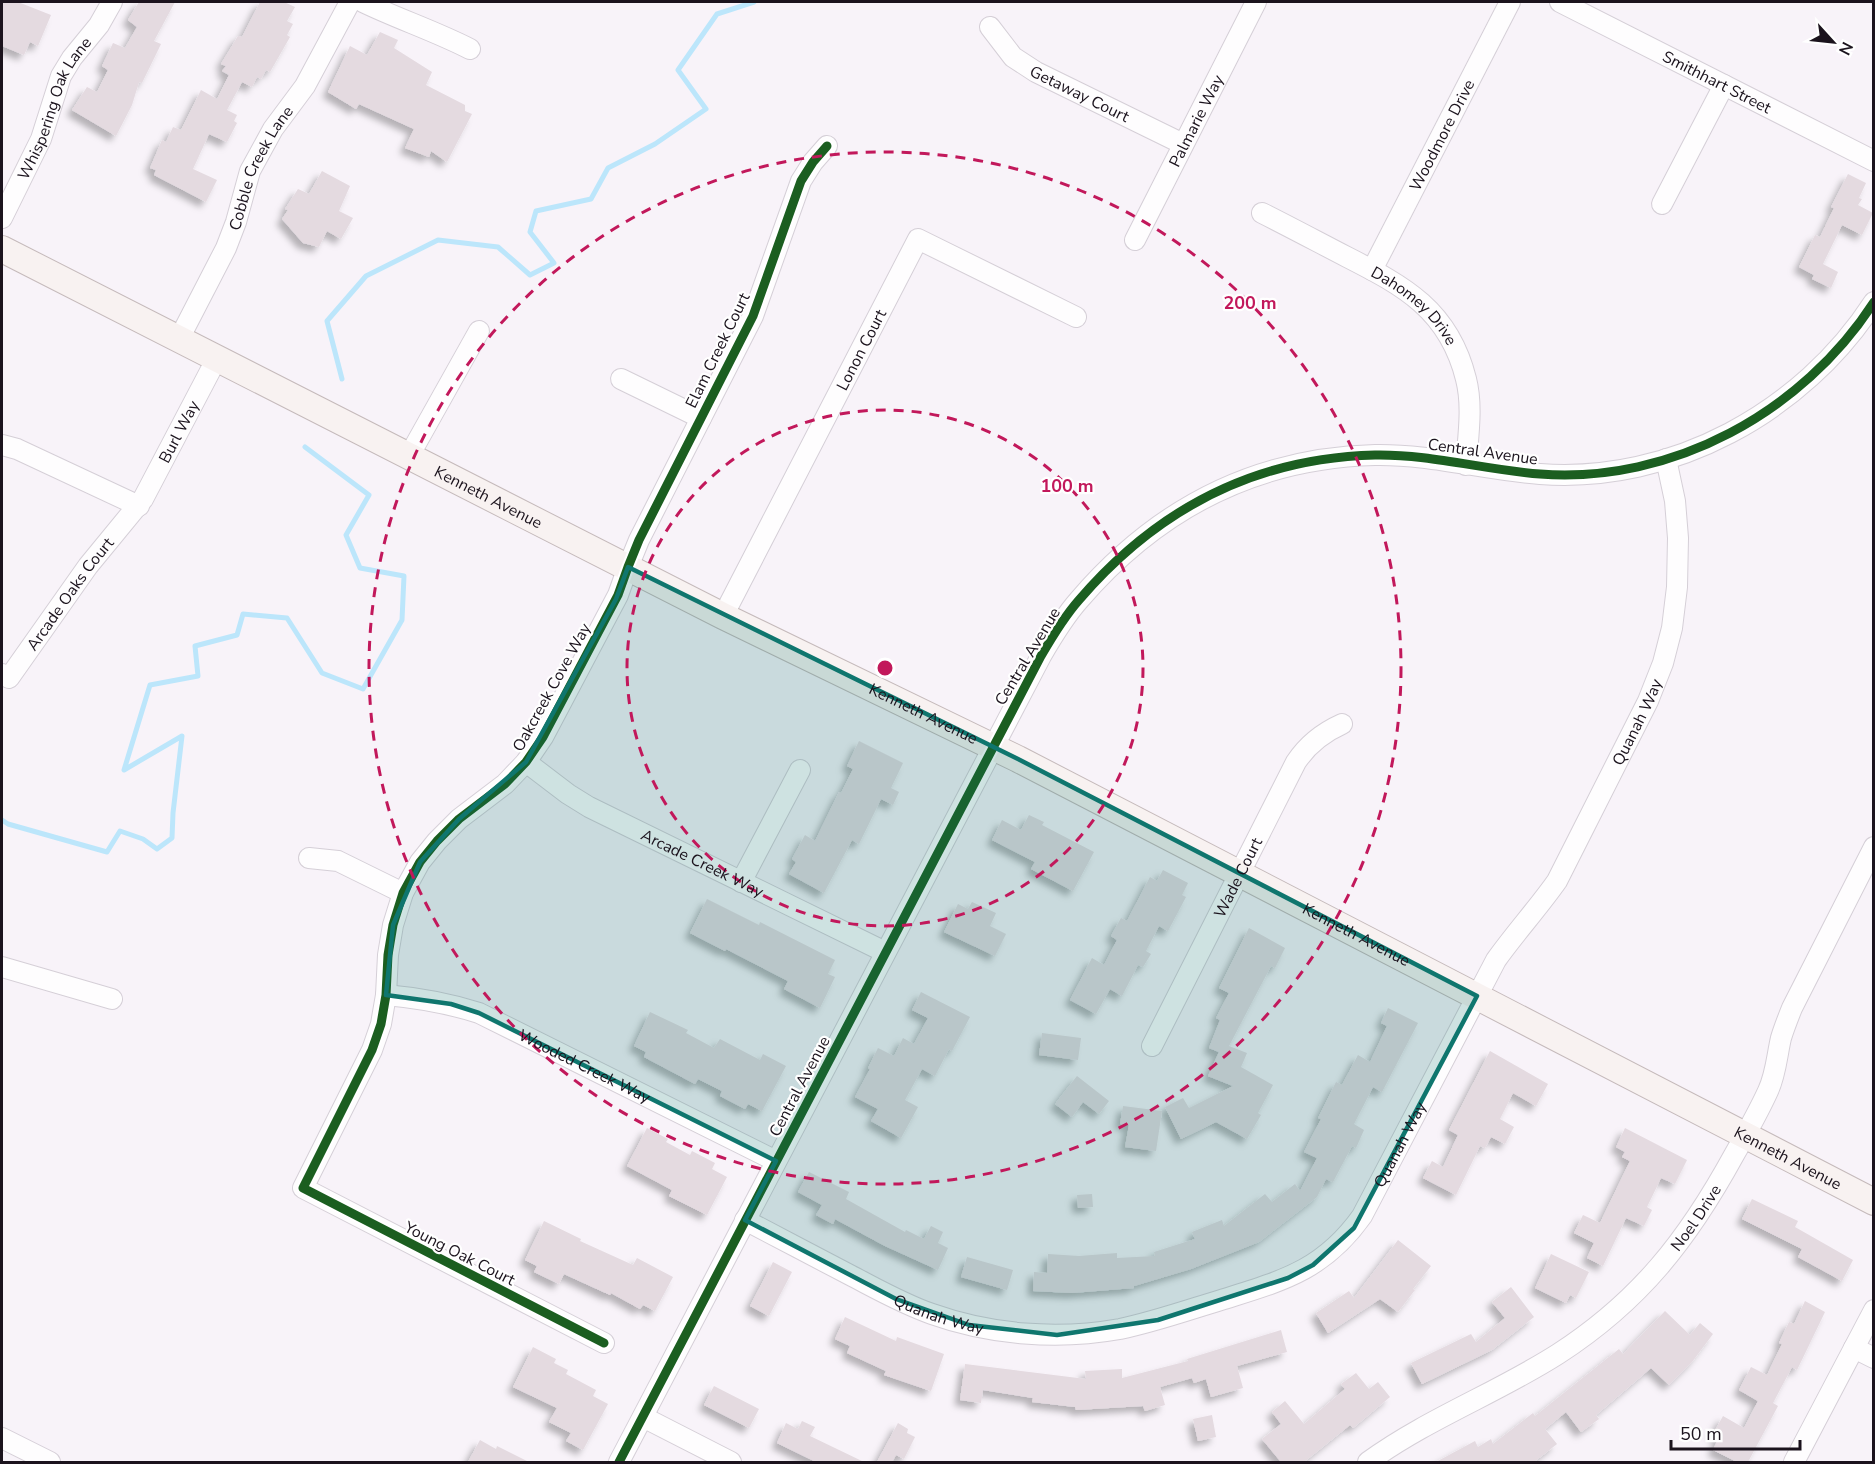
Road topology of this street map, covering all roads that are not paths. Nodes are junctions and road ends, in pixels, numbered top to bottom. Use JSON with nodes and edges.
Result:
{"nodes":[{"id":1,"x":112,"y":2,"type":"edge"},
{"id":2,"x":350,"y":2,"type":"edge"},
{"id":3,"x":363,"y":2,"type":"edge"},
{"id":4,"x":1256,"y":2,"type":"edge"},
{"id":5,"x":1510,"y":2,"type":"edge"},
{"id":6,"x":1560,"y":2,"type":"edge"},
{"id":7,"x":990,"y":27,"type":"dead end"},
{"id":8,"x":470,"y":49,"type":"dead end"},
{"id":9,"x":1724,"y":85,"type":"junction"},
{"id":10,"x":1183,"y":144,"type":"junction"},
{"id":11,"x":827,"y":146,"type":"dead end"},
{"id":12,"x":1874,"y":161,"type":"edge"},
{"id":13,"x":1662,"y":204,"type":"dead end"},
{"id":14,"x":1262,"y":213,"type":"dead end"},
{"id":15,"x":2,"y":218,"type":"edge"},
{"id":16,"x":1135,"y":240,"type":"dead end"},
{"id":17,"x":2,"y":249,"type":"edge"},
{"id":18,"x":1372,"y":270,"type":"junction"},
{"id":19,"x":1874,"y":302,"type":"edge"},
{"id":20,"x":1076,"y":317,"type":"dead end"},
{"id":21,"x":479,"y":331,"type":"dead end"},
{"id":22,"x":178,"y":339,"type":"junction"},
{"id":23,"x":217,"y":358,"type":"junction"},
{"id":24,"x":621,"y":379,"type":"dead end"},
{"id":25,"x":701,"y":418,"type":"junction"},
{"id":26,"x":9,"y":447,"type":"edge"},
{"id":27,"x":409,"y":456,"type":"junction"},
{"id":28,"x":1666,"y":459,"type":"junction"},
{"id":29,"x":1466,"y":465,"type":"junction"},
{"id":30,"x":139,"y":506,"type":"junction"},
{"id":31,"x":628,"y":567,"type":"junction"},
{"id":32,"x":723,"y":616,"type":"junction"},
{"id":33,"x":2,"y":674,"type":"edge"},
{"id":34,"x":1342,"y":724,"type":"dead end"},
{"id":35,"x":993,"y":747,"type":"junction"},
{"id":36,"x":526,"y":762,"type":"junction"},
{"id":37,"x":800,"y":770,"type":"dead end"},
{"id":38,"x":1874,"y":847,"type":"edge"},
{"id":39,"x":309,"y":858,"type":"dead end"},
{"id":40,"x":1240,"y":873,"type":"junction"},
{"id":41,"x":741,"y":882,"type":"junction"},
{"id":42,"x":403,"y":894,"type":"junction"},
{"id":43,"x":885,"y":952,"type":"junction"},
{"id":44,"x":2,"y":967,"type":"edge"},
{"id":45,"x":386,"y":995,"type":"junction"},
{"id":46,"x":1477,"y":996,"type":"junction"},
{"id":47,"x":112,"y":999,"type":"dead end"},
{"id":48,"x":1152,"y":1046,"type":"dead end"},
{"id":49,"x":1745,"y":1136,"type":"junction"},
{"id":50,"x":776,"y":1161,"type":"junction"},
{"id":51,"x":303,"y":1188,"type":"joint"},
{"id":52,"x":1874,"y":1202,"type":"edge"},
{"id":53,"x":745,"y":1220,"type":"junction"},
{"id":54,"x":1874,"y":1310,"type":"edge"},
{"id":55,"x":604,"y":1343,"type":"dead end"},
{"id":56,"x":1854,"y":1348,"type":"junction"},
{"id":57,"x":1874,"y":1358,"type":"edge"},
{"id":58,"x":643,"y":1417,"type":"junction"},
{"id":59,"x":2,"y":1438,"type":"edge"},
{"id":60,"x":50,"y":1462,"type":"edge"},
{"id":61,"x":619,"y":1462,"type":"edge"},
{"id":62,"x":731,"y":1462,"type":"edge"},
{"id":63,"x":1368,"y":1462,"type":"edge"},
{"id":64,"x":1794,"y":1462,"type":"edge"}],
"edges":[{"from":1,"to":15,"type":"street","name":"Whispering Oak Lane"},
{"from":2,"to":22,"type":"street","name":"Cobble Creek Lane"},
{"from":3,"to":8,"type":"street"},
{"from":4,"to":10,"type":"street","name":"Palmarie Way"},
{"from":5,"to":18,"type":"street","name":"Woodmore Drive"},
{"from":6,"to":9,"type":"street","name":"Smithhart Street"},
{"from":7,"to":10,"type":"street","name":"Getaway Court"},
{"from":9,"to":12,"type":"street","name":"Smithhart Street"},
{"from":9,"to":13,"type":"street"},
{"from":10,"to":16,"type":"street","name":"Palmarie Way"},
{"from":11,"to":25,"type":"street","name":"Elam Creek Court"},
{"from":14,"to":18,"type":"street","name":"Dahomey Drive"},
{"from":17,"to":22,"type":"main road","name":"Kenneth Avenue"},
{"from":18,"to":29,"type":"street","name":"Dahomey Drive"},
{"from":19,"to":28,"type":"street","name":"Central Avenue"},
{"from":20,"to":32,"type":"street","name":"Lonon Court"},
{"from":21,"to":27,"type":"street"},
{"from":22,"to":23,"type":"main road","name":"Kenneth Avenue"},
{"from":23,"to":27,"type":"main road","name":"Kenneth Avenue"},
{"from":23,"to":30,"type":"street","name":"Burl Way"},
{"from":24,"to":25,"type":"street"},
{"from":25,"to":31,"type":"street","name":"Elam Creek Court"},
{"from":26,"to":30,"type":"street"},
{"from":27,"to":31,"type":"main road","name":"Kenneth Avenue"},
{"from":28,"to":29,"type":"street","name":"Central Avenue"},
{"from":28,"to":46,"type":"street","name":"Quanah Way"},
{"from":29,"to":35,"type":"street","name":"Central Avenue"},
{"from":30,"to":33,"type":"street","name":"Arcade Oaks Court"},
{"from":31,"to":32,"type":"main road","name":"Kenneth Avenue"},
{"from":31,"to":36,"type":"street","name":"Oakcreek Cove Way"},
{"from":32,"to":35,"type":"main road","name":"Kenneth Avenue"},
{"from":34,"to":40,"type":"street","name":"Wade Court"},
{"from":35,"to":40,"type":"main road","name":"Kenneth Avenue"},
{"from":35,"to":43,"type":"street","name":"Central Avenue"},
{"from":36,"to":41,"type":"street","name":"Arcade Creek Way"},
{"from":36,"to":42,"type":"street","name":"Oakcreek Cove Way"},
{"from":37,"to":41,"type":"street"},
{"from":38,"to":49,"type":"street","name":"Noel Drive"},
{"from":39,"to":42,"type":"street"},
{"from":40,"to":46,"type":"main road","name":"Kenneth Avenue"},
{"from":40,"to":48,"type":"street","name":"Wade Court"},
{"from":41,"to":43,"type":"street","name":"Arcade Creek Way"},
{"from":42,"to":45,"type":"street","name":"Oakcreek Cove Way"},
{"from":43,"to":50,"type":"street","name":"Central Avenue"},
{"from":44,"to":47,"type":"street"},
{"from":45,"to":50,"type":"street","name":"Wooded Creek Way"},
{"from":45,"to":51,"type":"street","name":"Oakcreek Cove Way"},
{"from":46,"to":49,"type":"main road","name":"Kenneth Avenue"},
{"from":46,"to":53,"type":"street","name":"Quanah Way"},
{"from":49,"to":52,"type":"main road","name":"Kenneth Avenue"},
{"from":49,"to":63,"type":"street","name":"Noel Drive"},
{"from":50,"to":53,"type":"street","name":"Central Avenue"},
{"from":51,"to":55,"type":"street","name":"Young Oak Court"},
{"from":53,"to":58,"type":"street","name":"Central Avenue"},
{"from":54,"to":56,"type":"street"},
{"from":56,"to":57,"type":"street"},
{"from":56,"to":64,"type":"street"},
{"from":58,"to":61,"type":"street","name":"Central Avenue"},
{"from":58,"to":62,"type":"street"},
{"from":59,"to":60,"type":"street"}]}
